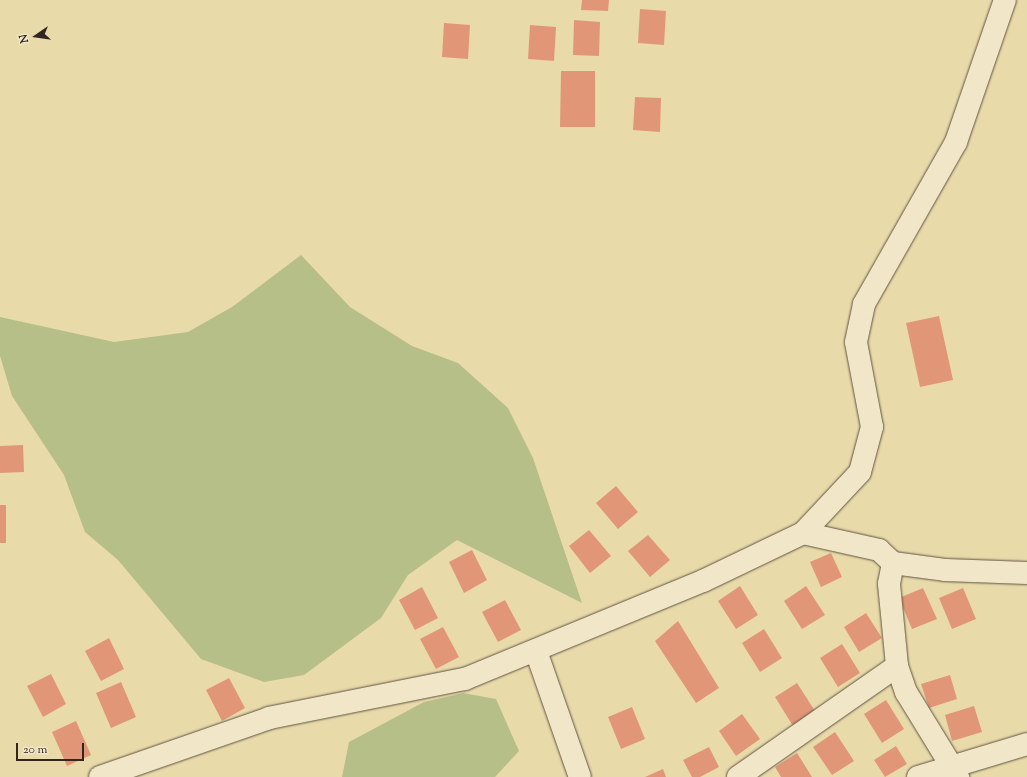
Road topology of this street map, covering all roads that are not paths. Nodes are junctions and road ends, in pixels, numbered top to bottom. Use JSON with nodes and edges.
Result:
{"nodes":[{"id":1,"x":1005,"y":0,"type":"edge"},
{"id":2,"x":803,"y":533,"type":"junction"},
{"id":3,"x":893,"y":563,"type":"junction"},
{"id":4,"x":1027,"y":573,"type":"edge"},
{"id":5,"x":536,"y":651,"type":"junction"},
{"id":6,"x":897,"y":666,"type":"junction"},
{"id":7,"x":1027,"y":744,"type":"edge"},
{"id":8,"x":954,"y":771,"type":"edge"},
{"id":9,"x":100,"y":777,"type":"edge"},
{"id":10,"x":580,"y":777,"type":"edge"},
{"id":11,"x":738,"y":777,"type":"edge"},
{"id":12,"x":918,"y":777,"type":"edge"}],
"edges":[{"from":1,"to":2,"type":"street"},
{"from":2,"to":3,"type":"street"},
{"from":2,"to":5,"type":"street"},
{"from":3,"to":4,"type":"street"},
{"from":3,"to":6,"type":"street"},
{"from":5,"to":9,"type":"street"},
{"from":5,"to":10,"type":"street"},
{"from":6,"to":8,"type":"street"},
{"from":6,"to":11,"type":"street"},
{"from":7,"to":8,"type":"street"},
{"from":8,"to":12,"type":"street"}]}
